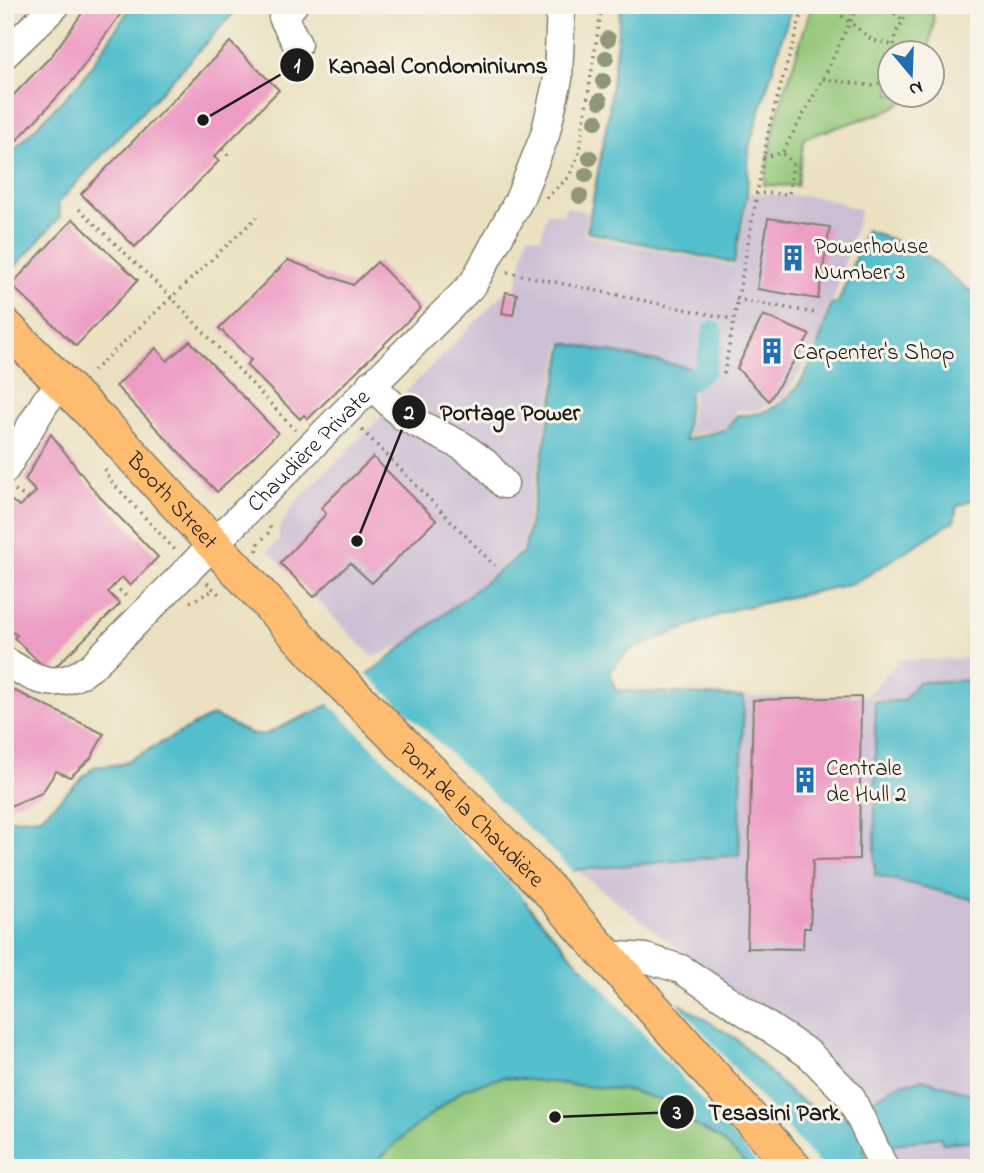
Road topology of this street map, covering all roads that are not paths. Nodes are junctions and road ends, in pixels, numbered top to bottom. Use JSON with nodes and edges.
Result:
{"nodes":[{"id":1,"x":56,"y":5,"type":"edge"},
{"id":2,"x":293,"y":5,"type":"edge"},
{"id":3,"x":561,"y":5,"type":"edge"},
{"id":4,"x":297,"y":44,"type":"dead end"},
{"id":5,"x":5,"y":54,"type":"edge"},
{"id":6,"x":5,"y":326,"type":"edge"},
{"id":7,"x":78,"y":377,"type":"junction"},
{"id":8,"x":371,"y":384,"type":"junction"},
{"id":9,"x":5,"y":470,"type":"edge"},
{"id":10,"x":504,"y":484,"type":"dead end"},
{"id":11,"x":214,"y":543,"type":"junction"},
{"id":12,"x":5,"y":662,"type":"edge"},
{"id":13,"x":335,"y":676,"type":"joint"},
{"id":14,"x":607,"y":955,"type":"junction"},
{"id":15,"x":794,"y":1168,"type":"edge"},
{"id":16,"x":884,"y":1168,"type":"edge"}],
"edges":[{"from":1,"to":5,"type":"street"},
{"from":2,"to":4,"type":"street"},
{"from":3,"to":8,"type":"street","name":"Chaudière Private"},
{"from":6,"to":7,"type":"main road","name":"Booth Street"},
{"from":7,"to":9,"type":"street"},
{"from":7,"to":11,"type":"main road","name":"Booth Street"},
{"from":8,"to":10,"type":"street"},
{"from":8,"to":11,"type":"street","name":"Chaudière Private"},
{"from":11,"to":12,"type":"street","name":"Chaudière Private"},
{"from":11,"to":13,"type":"main road","name":"Booth Street"},
{"from":13,"to":14,"type":"main road","name":"Pont de la Chaudière"},
{"from":14,"to":15,"type":"main road","name":"Pont de la Chaudière"},
{"from":14,"to":16,"type":"street"}]}
